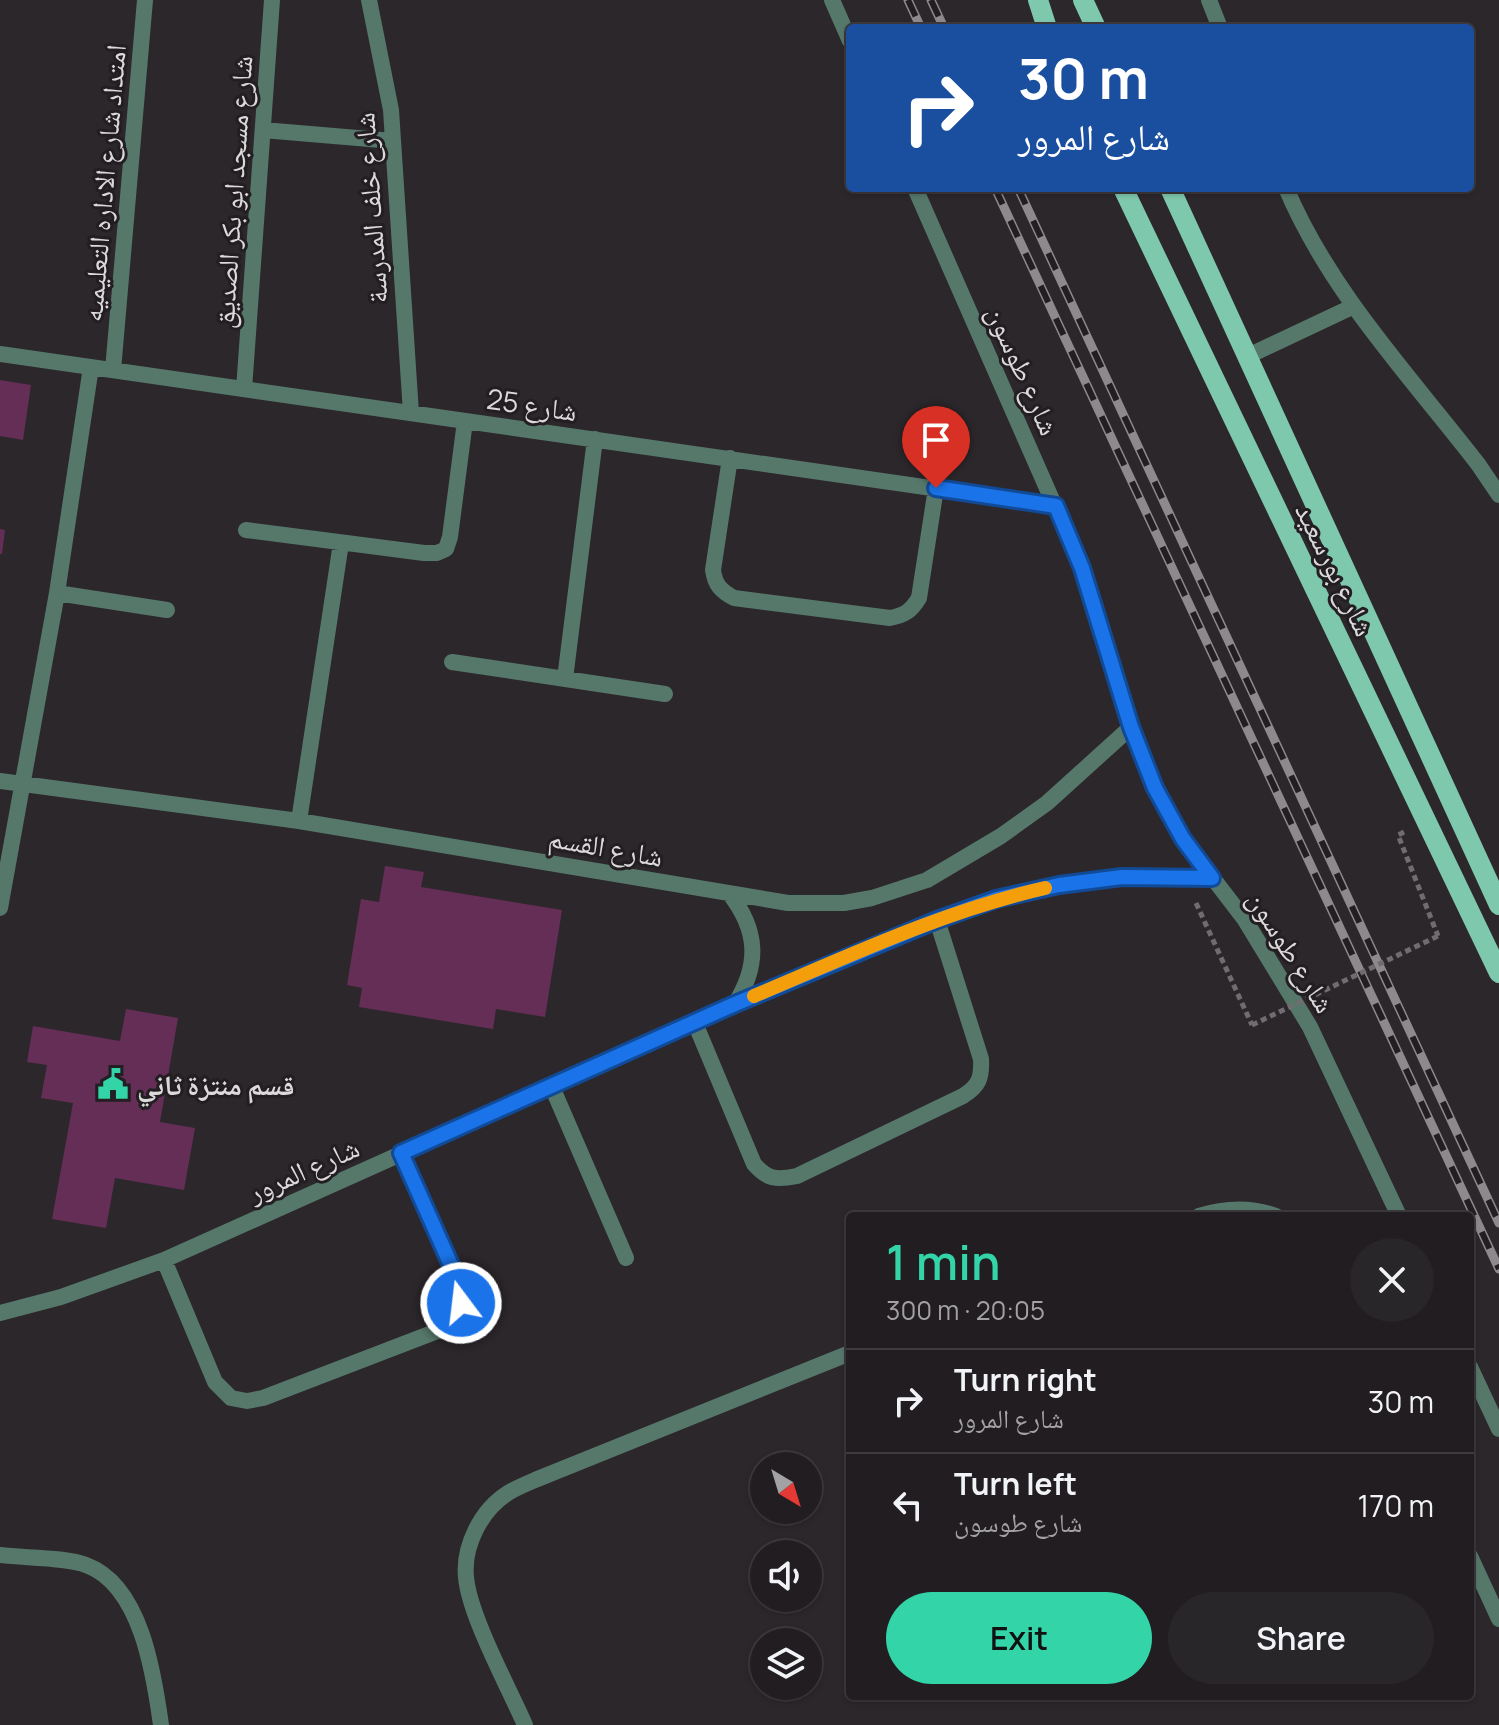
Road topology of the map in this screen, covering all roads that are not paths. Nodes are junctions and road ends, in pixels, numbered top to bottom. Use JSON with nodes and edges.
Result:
{"nodes":[{"id":1,"x":145,"y":0,"type":"edge"},
{"id":2,"x":272,"y":0,"type":"edge"},
{"id":3,"x":369,"y":0,"type":"edge"},
{"id":4,"x":832,"y":0,"type":"edge"},
{"id":5,"x":1038,"y":0,"type":"edge"},
{"id":6,"x":1083,"y":0,"type":"edge"},
{"id":7,"x":1209,"y":0,"type":"edge"},
{"id":8,"x":1046,"y":24,"type":"edge"},
{"id":9,"x":1094,"y":24,"type":"edge"},
{"id":10,"x":1218,"y":24,"type":"edge"},
{"id":11,"x":846,"y":32,"type":"edge"},
{"id":12,"x":263,"y":130,"type":"junction"},
{"id":13,"x":393,"y":141,"type":"junction"},
{"id":14,"x":917,"y":192,"type":"edge"},
{"id":15,"x":1125,"y":192,"type":"edge"},
{"id":16,"x":1172,"y":192,"type":"edge"},
{"id":17,"x":1288,"y":192,"type":"edge"},
{"id":18,"x":1354,"y":306,"type":"junction"},
{"id":19,"x":0,"y":354,"type":"edge"},
{"id":20,"x":1248,"y":356,"type":"junction"},
{"id":21,"x":91,"y":367,"type":"junction"},
{"id":22,"x":113,"y":370,"type":"junction"},
{"id":23,"x":244,"y":389,"type":"junction"},
{"id":24,"x":411,"y":413,"type":"junction"},
{"id":25,"x":465,"y":421,"type":"junction"},
{"id":26,"x":595,"y":439,"type":"junction"},
{"id":27,"x":730,"y":458,"type":"junction"},
{"id":28,"x":936,"y":488,"type":"junction"},
{"id":29,"x":1499,"y":495,"type":"edge"},
{"id":30,"x":1056,"y":506,"type":"junction"},
{"id":31,"x":246,"y":530,"type":"dead end"},
{"id":32,"x":341,"y":543,"type":"junction"},
{"id":33,"x":57,"y":593,"type":"junction"},
{"id":34,"x":167,"y":610,"type":"dead end"},
{"id":35,"x":452,"y":662,"type":"dead end"},
{"id":36,"x":565,"y":679,"type":"junction"},
{"id":37,"x":665,"y":694,"type":"dead end"},
{"id":38,"x":1131,"y":727,"type":"junction"},
{"id":39,"x":0,"y":781,"type":"edge"},
{"id":40,"x":21,"y":783,"type":"junction"},
{"id":41,"x":299,"y":821,"type":"junction"},
{"id":42,"x":1212,"y":878,"type":"junction"},
{"id":43,"x":729,"y":893,"type":"junction"},
{"id":44,"x":1499,"y":905,"type":"edge"},
{"id":45,"x":0,"y":908,"type":"edge"},
{"id":46,"x":937,"y":920,"type":"junction"},
{"id":47,"x":1499,"y":973,"type":"edge"},
{"id":48,"x":735,"y":1004,"type":"junction"},
{"id":49,"x":695,"y":1023,"type":"junction"},
{"id":50,"x":552,"y":1087,"type":"junction"},
{"id":51,"x":401,"y":1153,"type":"junction"},
{"id":52,"x":1211,"y":1212,"type":"edge"},
{"id":53,"x":1265,"y":1212,"type":"edge"},
{"id":54,"x":1397,"y":1212,"type":"edge"},
{"id":55,"x":626,"y":1258,"type":"dead end"},
{"id":56,"x":164,"y":1260,"type":"junction"},
{"id":57,"x":0,"y":1313,"type":"edge"},
{"id":58,"x":846,"y":1355,"type":"edge"},
{"id":59,"x":1474,"y":1376,"type":"edge"},
{"id":60,"x":1499,"y":1429,"type":"edge"},
{"id":61,"x":0,"y":1555,"type":"edge"},
{"id":62,"x":1474,"y":1565,"type":"edge"},
{"id":63,"x":1499,"y":1619,"type":"edge"},
{"id":64,"x":161,"y":1725,"type":"edge"},
{"id":65,"x":525,"y":1725,"type":"edge"}],
"edges":[{"from":1,"to":22,"type":"street","name":"امتداد شارع الاداره التعليميه"},
{"from":2,"to":12,"type":"street","name":"شارع مسجد ابو بكر الصديق"},
{"from":3,"to":13,"type":"street","name":"شارع خلف المدرسة"},
{"from":4,"to":11,"type":"street"},
{"from":5,"to":8,"type":"main road"},
{"from":6,"to":9,"type":"main road"},
{"from":7,"to":10,"type":"street"},
{"from":12,"to":13,"type":"street"},
{"from":12,"to":23,"type":"street","name":"شارع مسجد ابو بكر الصديق"},
{"from":13,"to":24,"type":"street","name":"شارع خلف المدرسة"},
{"from":14,"to":30,"type":"street","name":"شارع طوسون"},
{"from":15,"to":47,"type":"main road","name":"شارع بورسعيد"},
{"from":16,"to":20,"type":"main road","name":"شارع بورسعيد"},
{"from":17,"to":18,"type":"street"},
{"from":18,"to":20,"type":"street"},
{"from":18,"to":29,"type":"street"},
{"from":19,"to":21,"type":"street","name":"شارع 25"},
{"from":20,"to":44,"type":"main road","name":"شارع بورسعيد"},
{"from":21,"to":22,"type":"street","name":"شارع 25"},
{"from":21,"to":33,"type":"street"},
{"from":22,"to":23,"type":"street","name":"شارع 25"},
{"from":23,"to":24,"type":"street","name":"شارع 25"},
{"from":24,"to":25,"type":"street","name":"شارع 25"},
{"from":25,"to":26,"type":"street","name":"شارع 25"},
{"from":25,"to":32,"type":"street"},
{"from":26,"to":27,"type":"street","name":"شارع 25"},
{"from":26,"to":36,"type":"street"},
{"from":27,"to":28,"type":"street","name":"شارع 25"},
{"from":27,"to":28,"type":"street"},
{"from":28,"to":30,"type":"street","name":"شارع 25"},
{"from":30,"to":38,"type":"street","name":"شارع طوسون"},
{"from":31,"to":32,"type":"street"},
{"from":32,"to":41,"type":"street"},
{"from":33,"to":34,"type":"street"},
{"from":33,"to":40,"type":"street"},
{"from":35,"to":36,"type":"street"},
{"from":36,"to":37,"type":"street"},
{"from":38,"to":42,"type":"street","name":"شارع طوسون"},
{"from":38,"to":43,"type":"street","name":"شارع القسم"},
{"from":39,"to":40,"type":"street","name":"شارع القسم"},
{"from":40,"to":41,"type":"street","name":"شارع القسم"},
{"from":40,"to":45,"type":"street"},
{"from":41,"to":43,"type":"street","name":"شارع القسم"},
{"from":42,"to":46,"type":"street","name":"شارع المرور"},
{"from":42,"to":54,"type":"street","name":"شارع طوسون"},
{"from":43,"to":48,"type":"street"},
{"from":46,"to":48,"type":"street","name":"شارع المرور"},
{"from":46,"to":49,"type":"street"},
{"from":48,"to":49,"type":"street","name":"شارع المرور"},
{"from":49,"to":50,"type":"street","name":"شارع المرور"},
{"from":50,"to":51,"type":"street","name":"شارع المرور"},
{"from":50,"to":55,"type":"street"},
{"from":51,"to":56,"type":"street","name":"شارع المرور"},
{"from":51,"to":56,"type":"street"},
{"from":52,"to":53,"type":"street"},
{"from":56,"to":57,"type":"street","name":"شارع المرور"},
{"from":58,"to":65,"type":"street"},
{"from":59,"to":60,"type":"street"},
{"from":61,"to":64,"type":"street"},
{"from":62,"to":63,"type":"street"}]}
